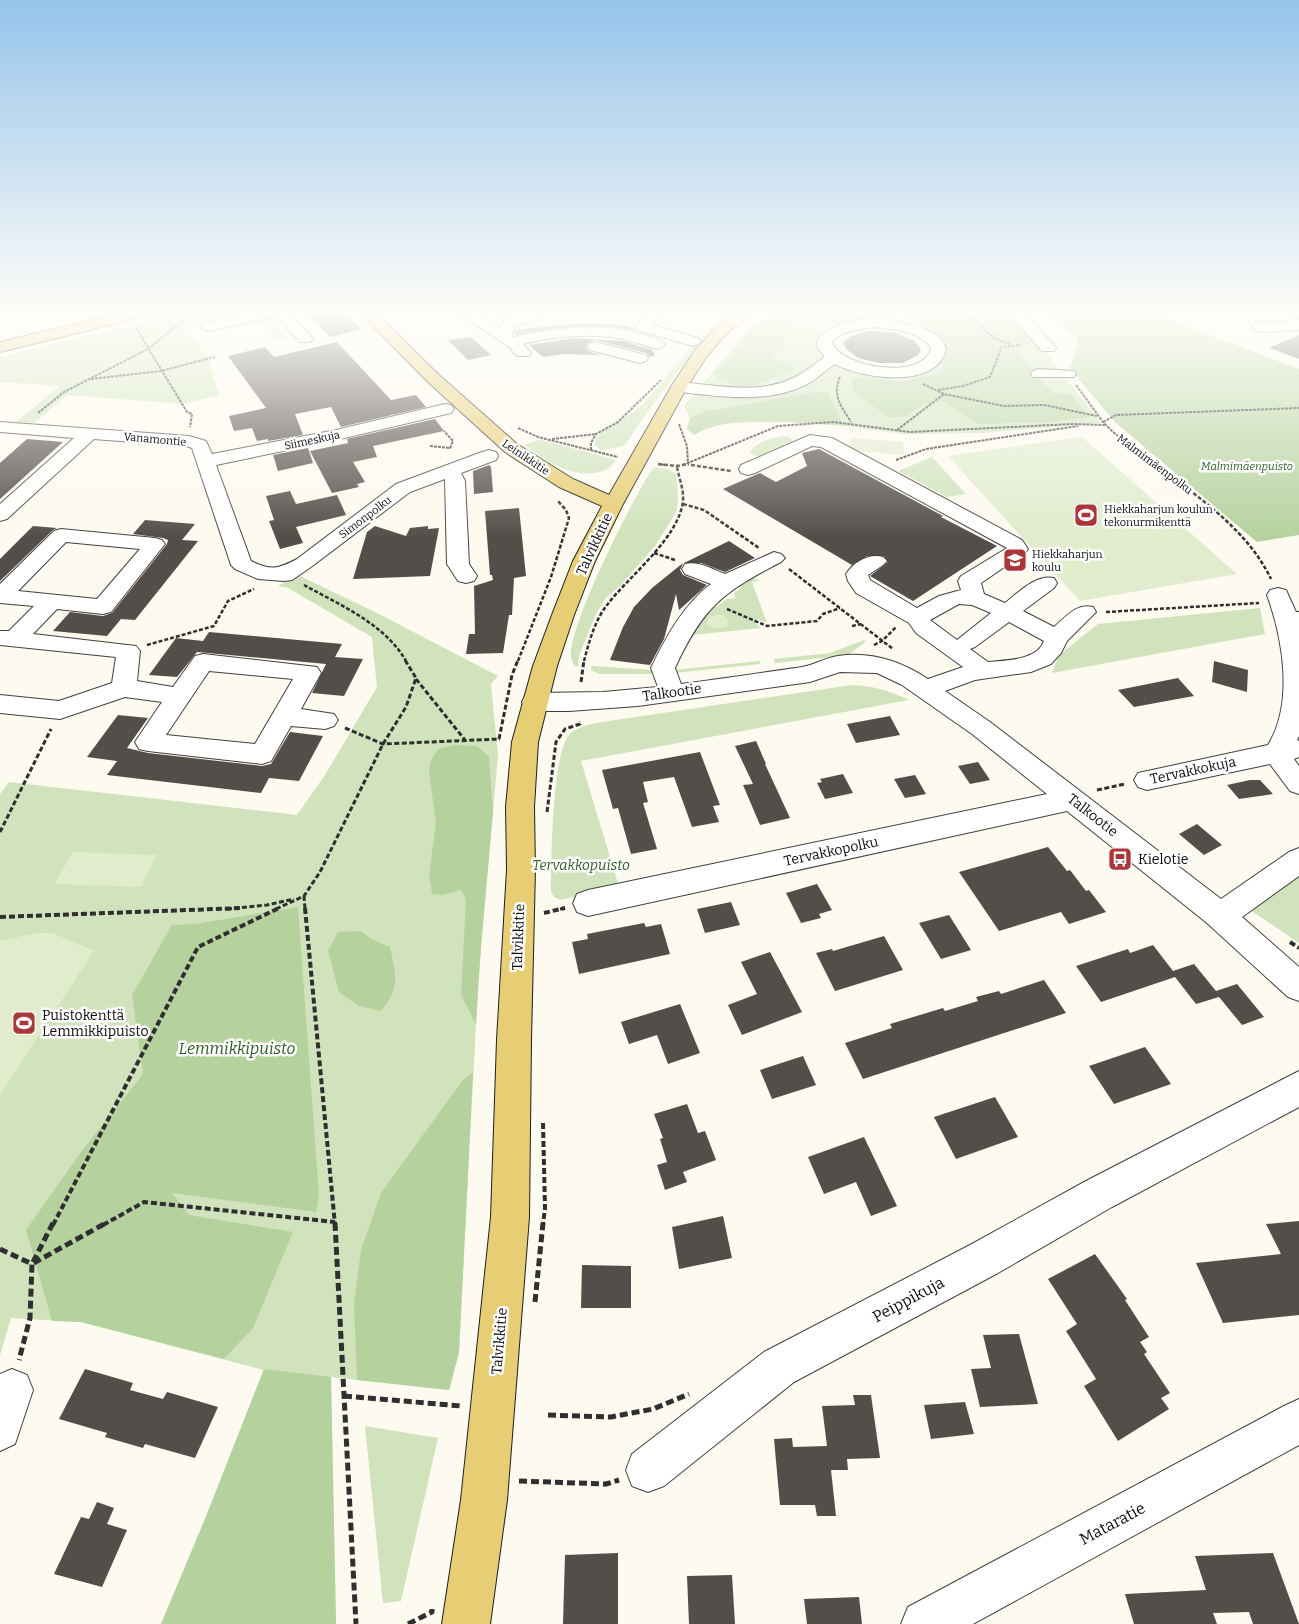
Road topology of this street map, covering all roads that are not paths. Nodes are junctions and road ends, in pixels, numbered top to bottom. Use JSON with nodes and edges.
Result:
{"nodes":[{"id":1,"x":442,"y":386,"type":"edge"},
{"id":2,"x":785,"y":386,"type":"edge"},
{"id":3,"x":679,"y":387,"type":"joint"},
{"id":4,"x":445,"y":409,"type":"dead end"},
{"id":5,"x":0,"y":426,"type":"edge"},
{"id":6,"x":90,"y":433,"type":"junction"},
{"id":7,"x":489,"y":456,"type":"dead end"},
{"id":8,"x":206,"y":461,"type":"junction"},
{"id":9,"x":748,"y":469,"type":"road end"},
{"id":10,"x":451,"y":470,"type":"junction"},
{"id":11,"x":613,"y":504,"type":"junction"},
{"id":12,"x":0,"y":514,"type":"edge"},
{"id":13,"x":774,"y":558,"type":"dead end"},
{"id":14,"x":876,"y":561,"type":"dead end"},
{"id":15,"x":693,"y":569,"type":"dead end"},
{"id":16,"x":284,"y":575,"type":"joint"},
{"id":17,"x":466,"y":576,"type":"dead end"},
{"id":18,"x":1046,"y":582,"type":"dead end"},
{"id":19,"x":727,"y":583,"type":"junction"},
{"id":20,"x":974,"y":597,"type":"junction"},
{"id":21,"x":52,"y":602,"type":"junction"},
{"id":22,"x":1286,"y":610,"type":"edge"},
{"id":23,"x":1006,"y":612,"type":"junction"},
{"id":24,"x":1085,"y":612,"type":"road end"},
{"id":25,"x":917,"y":618,"type":"junction"},
{"id":26,"x":1056,"y":638,"type":"junction"},
{"id":27,"x":7,"y":639,"type":"edge"},
{"id":28,"x":967,"y":642,"type":"dead end"},
{"id":29,"x":982,"y":671,"type":"junction"},
{"id":30,"x":124,"y":688,"type":"junction"},
{"id":31,"x":926,"y":690,"type":"junction"},
{"id":32,"x":672,"y":693,"type":"junction"},
{"id":33,"x":180,"y":696,"type":"junction"},
{"id":34,"x":534,"y":702,"type":"junction"},
{"id":35,"x":0,"y":704,"type":"edge"},
{"id":36,"x":284,"y":716,"type":"junction"},
{"id":37,"x":325,"y":720,"type":"road end"},
{"id":38,"x":1288,"y":750,"type":"edge"},
{"id":39,"x":1147,"y":780,"type":"road end"},
{"id":40,"x":1299,"y":784,"type":"edge"},
{"id":41,"x":1084,"y":795,"type":"junction"},
{"id":42,"x":1299,"y":860,"type":"edge"},
{"id":43,"x":588,"y":903,"type":"dead end"},
{"id":44,"x":1218,"y":914,"type":"junction"},
{"id":45,"x":1299,"y":987,"type":"edge"},
{"id":46,"x":1299,"y":1088,"type":"edge"},
{"id":47,"x":12,"y":1390,"type":"road end"},
{"id":48,"x":1299,"y":1421,"type":"edge"},
{"id":49,"x":0,"y":1429,"type":"edge"},
{"id":50,"x":648,"y":1470,"type":"road end"},
{"id":51,"x":466,"y":1624,"type":"edge"},
{"id":52,"x":925,"y":1624,"type":"edge"}],
"edges":[{"from":1,"to":11,"type":"main road","name":"Leinikkitie"},
{"from":2,"to":3,"type":"street"},
{"from":3,"to":11,"type":"main road","name":"Talvikkitie"},
{"from":4,"to":8,"type":"street","name":"Siimeskuja"},
{"from":5,"to":6,"type":"street","name":"Vanamontie"},
{"from":6,"to":8,"type":"street","name":"Vanamontie"},
{"from":6,"to":12,"type":"street"},
{"from":7,"to":10,"type":"street","name":"Simonpolku"},
{"from":8,"to":16,"type":"street","name":"Vanamontie"},
{"from":9,"to":20,"type":"street"},
{"from":10,"to":16,"type":"street","name":"Simonpolku"},
{"from":10,"to":17,"type":"street"},
{"from":11,"to":34,"type":"main road","name":"Talvikkitie"},
{"from":13,"to":19,"type":"street"},
{"from":14,"to":25,"type":"street"},
{"from":15,"to":19,"type":"street"},
{"from":18,"to":23,"type":"street"},
{"from":19,"to":32,"type":"street"},
{"from":20,"to":23,"type":"street"},
{"from":20,"to":25,"type":"street"},
{"from":21,"to":21,"type":"street"},
{"from":21,"to":27,"type":"street"},
{"from":22,"to":38,"type":"street"},
{"from":23,"to":26,"type":"street"},
{"from":23,"to":28,"type":"street"},
{"from":24,"to":26,"type":"street"},
{"from":25,"to":29,"type":"street"},
{"from":26,"to":29,"type":"street"},
{"from":27,"to":30,"type":"street"},
{"from":29,"to":31,"type":"street"},
{"from":30,"to":33,"type":"street"},
{"from":30,"to":35,"type":"street"},
{"from":31,"to":32,"type":"street","name":"Talkootie"},
{"from":31,"to":41,"type":"street","name":"Talkootie"},
{"from":32,"to":34,"type":"street","name":"Talkootie"},
{"from":33,"to":36,"type":"street"},
{"from":33,"to":36,"type":"street"},
{"from":34,"to":51,"type":"main road","name":"Talvikkitie"},
{"from":36,"to":37,"type":"street"},
{"from":38,"to":39,"type":"street","name":"Tervakkokuja"},
{"from":38,"to":40,"type":"street"},
{"from":41,"to":43,"type":"street","name":"Tervakkopolku"},
{"from":41,"to":44,"type":"street","name":"Talkootie"},
{"from":42,"to":44,"type":"street"},
{"from":44,"to":45,"type":"street","name":"Talkootie"},
{"from":46,"to":50,"type":"street","name":"Peippikuja"},
{"from":47,"to":49,"type":"street"},
{"from":48,"to":52,"type":"street","name":"Mataratie"}]}
